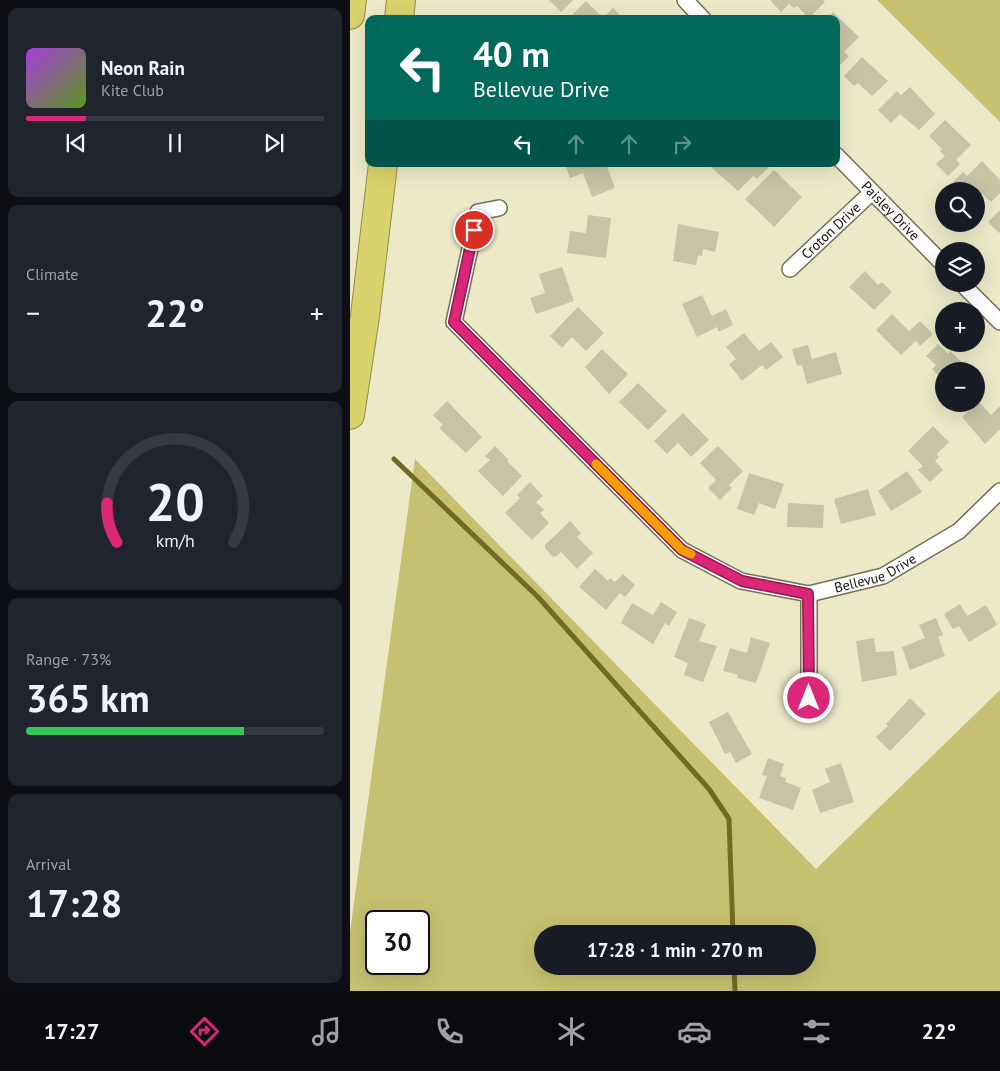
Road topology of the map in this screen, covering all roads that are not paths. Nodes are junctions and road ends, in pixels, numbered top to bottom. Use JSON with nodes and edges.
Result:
{"nodes":[{"id":1,"x":352,"y":0,"type":"edge"},
{"id":2,"x":401,"y":0,"type":"edge"},
{"id":3,"x":685,"y":0,"type":"edge"},
{"id":4,"x":350,"y":15,"type":"edge"},
{"id":5,"x":399,"y":15,"type":"edge"},
{"id":6,"x":699,"y":15,"type":"edge"},
{"id":7,"x":840,"y":159,"type":"edge"},
{"id":8,"x":383,"y":167,"type":"edge"},
{"id":9,"x":872,"y":192,"type":"junction"},
{"id":10,"x":499,"y":208,"type":"dead end"},
{"id":11,"x":935,"y":256,"type":"edge"},
{"id":12,"x":790,"y":269,"type":"dead end"},
{"id":13,"x":970,"y":292,"type":"edge"},
{"id":14,"x":1000,"y":322,"type":"edge"},
{"id":15,"x":350,"y":415,"type":"edge"},
{"id":16,"x":1000,"y":491,"type":"edge"},
{"id":17,"x":808,"y":594,"type":"junction"},
{"id":18,"x":809,"y":698,"type":"dead end"}],
"edges":[{"from":1,"to":4,"type":"highway"},
{"from":2,"to":5,"type":"highway"},
{"from":3,"to":6,"type":"street"},
{"from":7,"to":9,"type":"street","name":"Paisley Drive"},
{"from":8,"to":15,"type":"highway"},
{"from":9,"to":11,"type":"street","name":"Paisley Drive"},
{"from":9,"to":12,"type":"street","name":"Croton Drive"},
{"from":10,"to":17,"type":"street","name":"Bellevue Drive"},
{"from":13,"to":14,"type":"street"},
{"from":16,"to":17,"type":"street","name":"Bellevue Drive"},
{"from":17,"to":18,"type":"street"}]}
